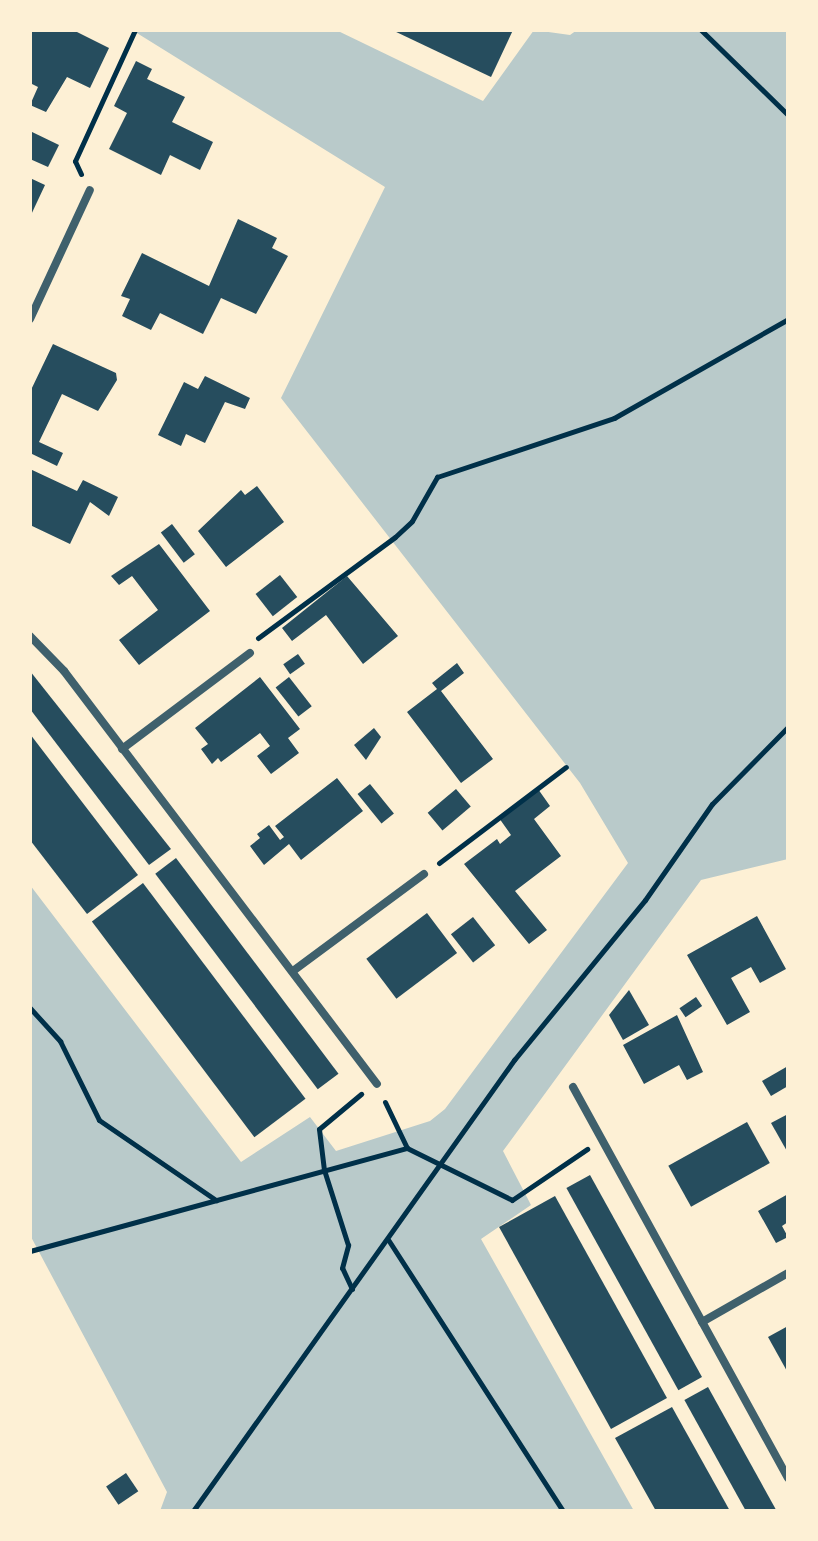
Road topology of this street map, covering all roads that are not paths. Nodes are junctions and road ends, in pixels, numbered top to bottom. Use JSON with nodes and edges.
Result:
{"nodes":[{"id":1,"x":90,"y":190,"type":"road end"},
{"id":2,"x":30,"y":319,"type":"edge"},
{"id":3,"x":30,"y":636,"type":"edge"},
{"id":4,"x":250,"y":653,"type":"road end"},
{"id":5,"x":122,"y":749,"type":"junction"},
{"id":6,"x":424,"y":874,"type":"road end"},
{"id":7,"x":293,"y":971,"type":"junction"},
{"id":8,"x":377,"y":1084,"type":"road end"},
{"id":9,"x":573,"y":1087,"type":"dead end"},
{"id":10,"x":788,"y":1273,"type":"edge"},
{"id":11,"x":702,"y":1322,"type":"junction"},
{"id":12,"x":788,"y":1478,"type":"edge"}],
"edges":[{"from":1,"to":2,"type":"street"},
{"from":3,"to":5,"type":"street"},
{"from":4,"to":5,"type":"street"},
{"from":5,"to":7,"type":"street"},
{"from":6,"to":7,"type":"street"},
{"from":7,"to":8,"type":"street"},
{"from":9,"to":11,"type":"street"},
{"from":10,"to":11,"type":"street"},
{"from":11,"to":12,"type":"street"}]}
